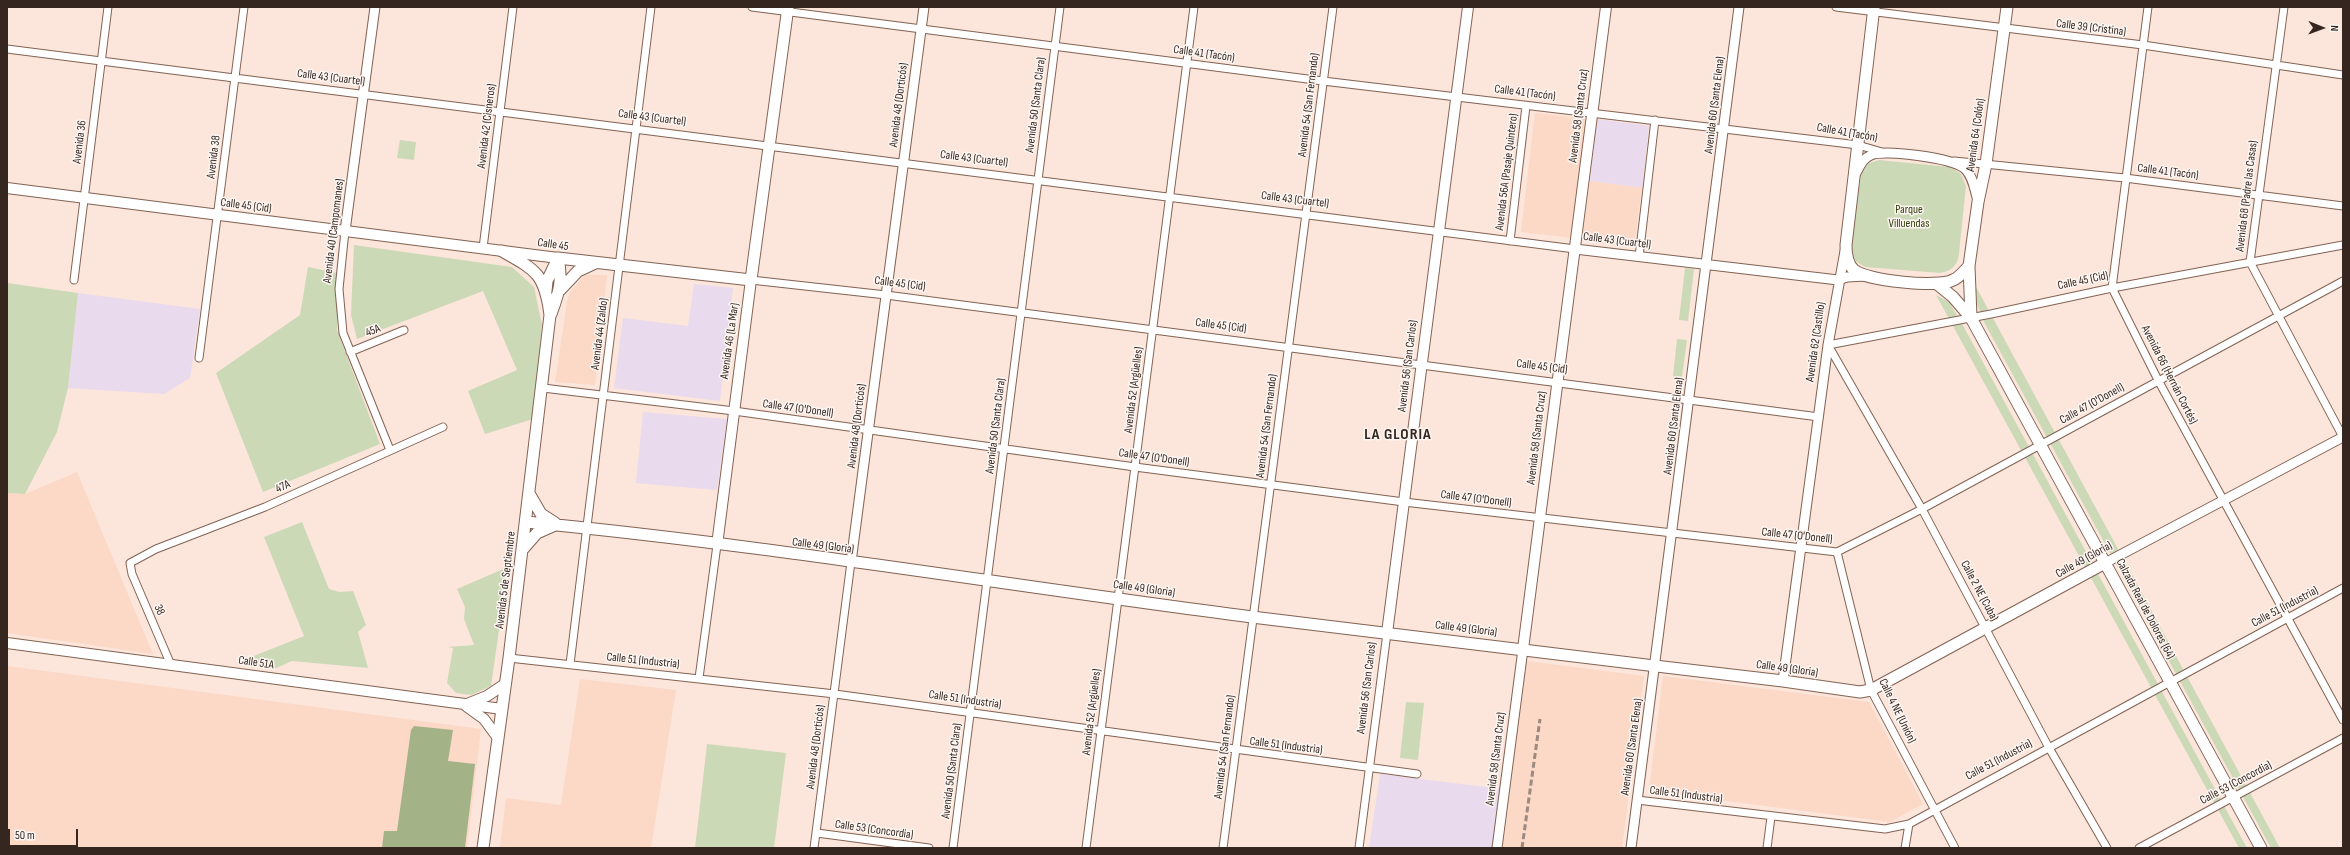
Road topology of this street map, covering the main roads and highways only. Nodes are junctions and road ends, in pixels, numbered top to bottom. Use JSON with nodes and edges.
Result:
{"nodes":[{"id":1,"x":1468,"y":7,"type":"edge"},
{"id":2,"x":1606,"y":7,"type":"edge"},
{"id":3,"x":2007,"y":7,"type":"edge"},
{"id":4,"x":788,"y":9,"type":"edge"},
{"id":5,"x":1874,"y":10,"type":"edge"},
{"id":6,"x":7,"y":188,"type":"edge"},
{"id":7,"x":483,"y":248,"type":"joint"},
{"id":8,"x":502,"y":250,"type":"junction"},
{"id":9,"x":558,"y":258,"type":"junction"},
{"id":10,"x":595,"y":263,"type":"junction"},
{"id":11,"x":620,"y":266,"type":"joint"},
{"id":12,"x":1970,"y":266,"type":"junction"},
{"id":13,"x":1867,"y":276,"type":"joint"},
{"id":14,"x":751,"y":280,"type":"junction"},
{"id":15,"x":1937,"y":284,"type":"junction"},
{"id":16,"x":560,"y":290,"type":"junction"},
{"id":17,"x":546,"y":291,"type":"junction"},
{"id":18,"x":550,"y":315,"type":"junction"},
{"id":19,"x":1971,"y":318,"type":"junction"},
{"id":20,"x":530,"y":495,"type":"junction"},
{"id":21,"x":526,"y":522,"type":"junction"},
{"id":22,"x":557,"y":525,"type":"junction"},
{"id":23,"x":717,"y":545,"type":"junction"},
{"id":24,"x":523,"y":549,"type":"junction"},
{"id":25,"x":2105,"y":563,"type":"junction"},
{"id":26,"x":1387,"y":633,"type":"junction"},
{"id":27,"x":7,"y":643,"type":"edge"},
{"id":28,"x":1523,"y":650,"type":"junction"},
{"id":29,"x":505,"y":684,"type":"junction"},
{"id":30,"x":465,"y":705,"type":"junction"},
{"id":31,"x":502,"y":709,"type":"junction"},
{"id":32,"x":498,"y":738,"type":"junction"},
{"id":33,"x":483,"y":848,"type":"edge"},
{"id":34,"x":2261,"y":848,"type":"edge"}],
"edges":[{"from":1,"to":26,"type":"main road","name":"Avenida 56 (San Carlos)"},
{"from":2,"to":28,"type":"main road","name":"Avenida 58 (Santa Cruz)"},
{"from":3,"to":12,"type":"main road","name":"Avenida 64 (Colón)"},
{"from":4,"to":14,"type":"main road","name":"Avenida 46 (La Mar)"},
{"from":5,"to":13,"type":"main road","name":"Avenida 62 (Castillo)"},
{"from":6,"to":7,"type":"main road","name":"Calle 45 (Cid)"},
{"from":7,"to":8,"type":"main road","name":"Calle 45"},
{"from":8,"to":9,"type":"main road","name":"Calle 45"},
{"from":8,"to":17,"type":"main road"},
{"from":9,"to":10,"type":"main road","name":"Calle 45"},
{"from":9,"to":16,"type":"main road","name":"Avenida 5 de Septiembre"},
{"from":9,"to":17,"type":"main road","name":"Avenida 5 de Septiembre"},
{"from":10,"to":11,"type":"main road","name":"Calle 45"},
{"from":10,"to":16,"type":"main road"},
{"from":11,"to":14,"type":"main road","name":"Calle 45 (Cid)"},
{"from":12,"to":15,"type":"main road"},
{"from":12,"to":19,"type":"main road","name":"Calzada Real de Dolores (64)"},
{"from":13,"to":15,"type":"main road","name":"Calle 43 (Cuartel)"},
{"from":14,"to":23,"type":"main road","name":"Avenida 46 (La Mar)"},
{"from":15,"to":19,"type":"main road","name":"Calzada Real de Dolores (64)"},
{"from":16,"to":18,"type":"main road","name":"Avenida 5 de Septiembre"},
{"from":17,"to":18,"type":"main road","name":"Avenida 5 de Septiembre"},
{"from":18,"to":20,"type":"main road","name":"Avenida 5 de Septiembre"},
{"from":19,"to":25,"type":"main road","name":"Calzada Real de Dolores (64)"},
{"from":20,"to":21,"type":"main road","name":"Avenida 5 de Septiembre"},
{"from":20,"to":22,"type":"main road"},
{"from":21,"to":22,"type":"main road","name":"Calle 49 (Gloria)"},
{"from":21,"to":24,"type":"main road","name":"Avenida 5 de Septiembre"},
{"from":22,"to":23,"type":"main road","name":"Calle 49 (Gloria)"},
{"from":22,"to":24,"type":"main road"},
{"from":23,"to":26,"type":"main road","name":"Calle 49 (Gloria)"},
{"from":24,"to":29,"type":"main road","name":"Avenida 5 de Septiembre"},
{"from":25,"to":28,"type":"main road","name":"Calle 49 (Gloria)"},
{"from":25,"to":34,"type":"main road","name":"Calzada Real de Dolores (64)"},
{"from":26,"to":28,"type":"main road","name":"Calle 49 (Gloria)"},
{"from":27,"to":30,"type":"main road","name":"Calle 51A"},
{"from":29,"to":30,"type":"main road"},
{"from":29,"to":31,"type":"main road","name":"Avenida 5 de Septiembre"},
{"from":30,"to":31,"type":"main road","name":"Calle 51A"},
{"from":30,"to":32,"type":"main road"},
{"from":31,"to":32,"type":"main road","name":"Avenida 5 de Septiembre"},
{"from":32,"to":33,"type":"main road","name":"Avenida 5 de Septiembre"}]}
